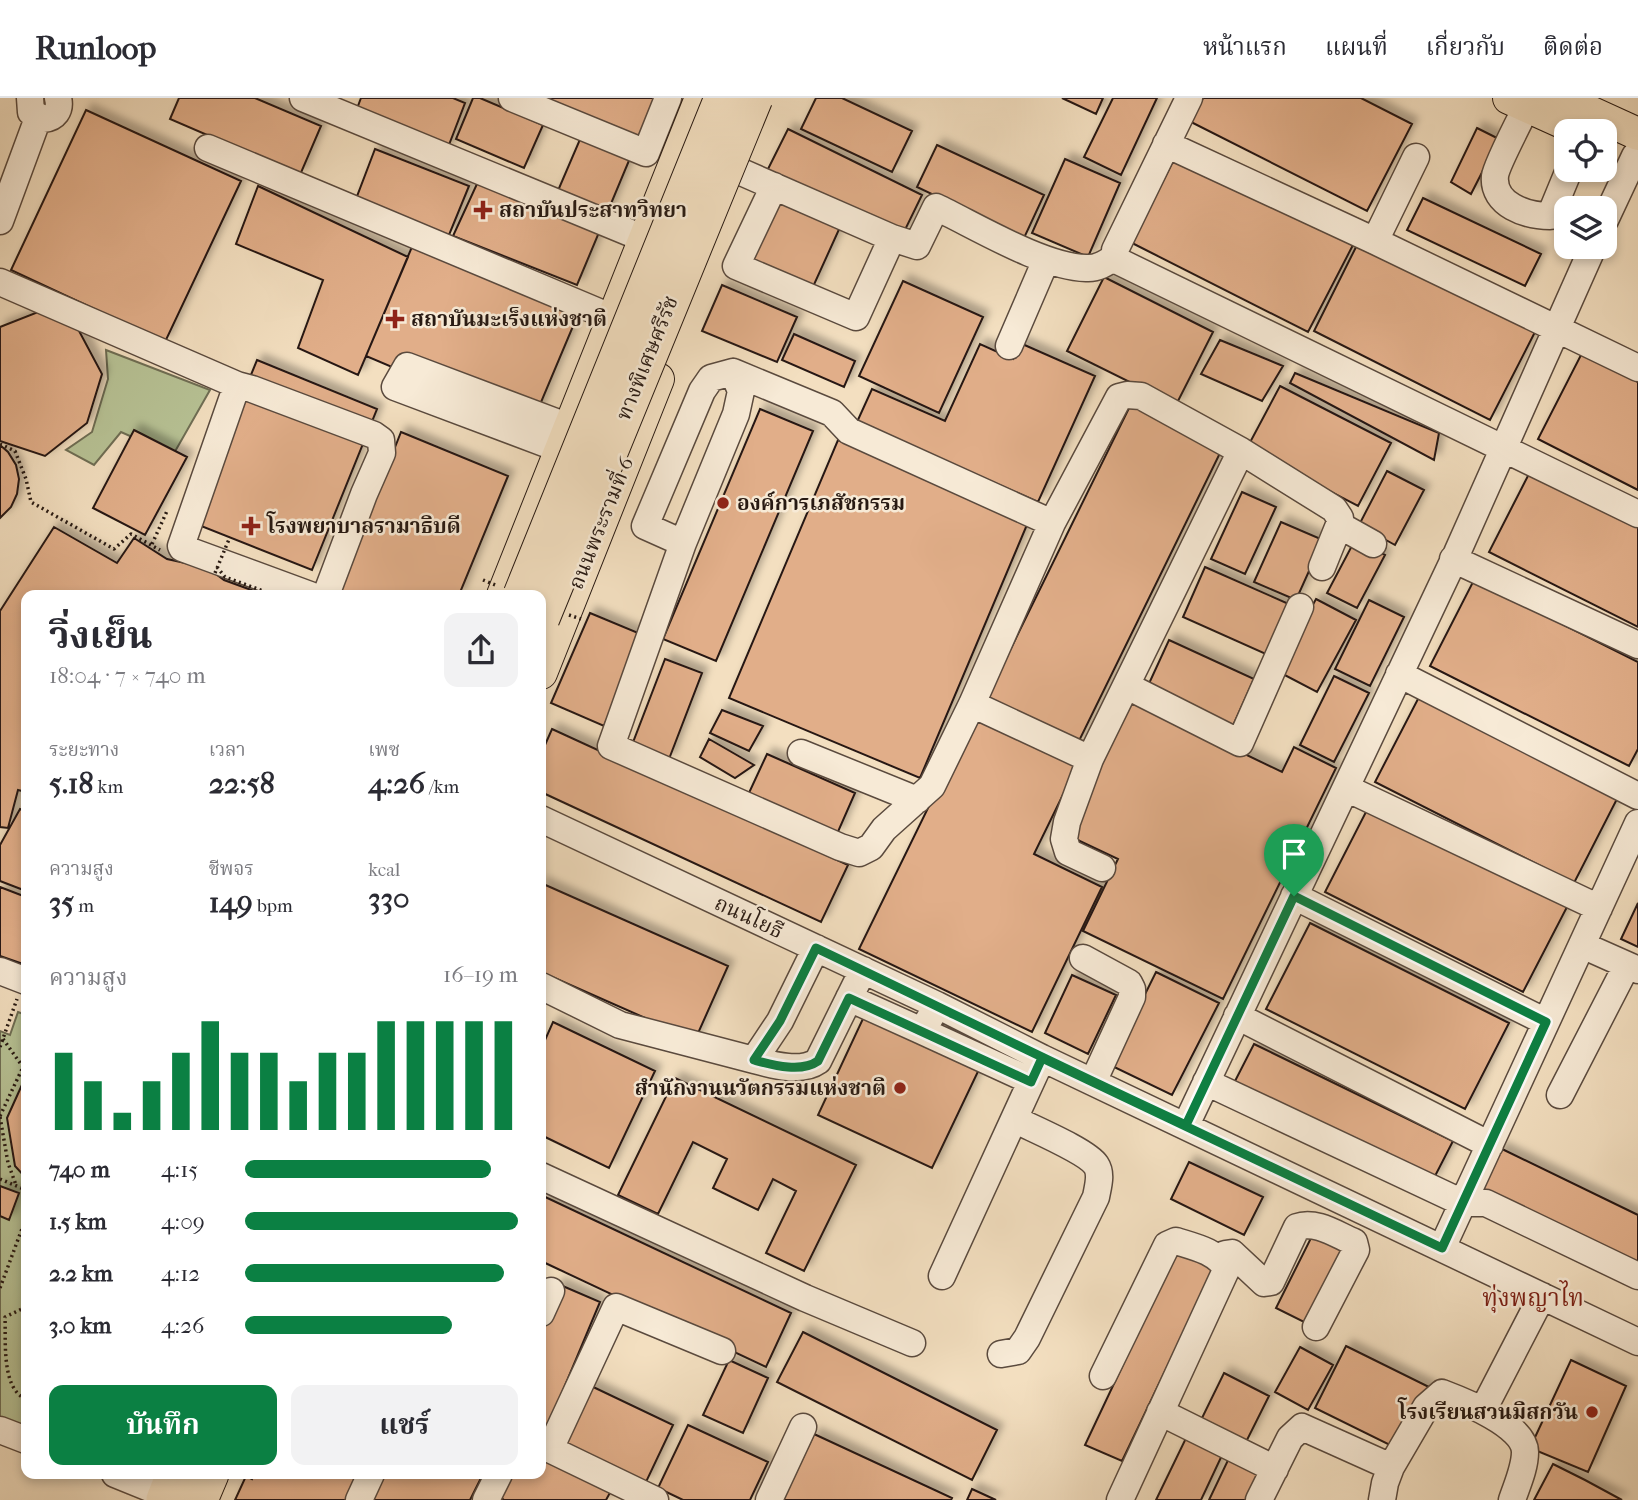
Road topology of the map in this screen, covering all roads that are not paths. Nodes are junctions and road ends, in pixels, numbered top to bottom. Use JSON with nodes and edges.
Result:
{"nodes":[{"id":1,"x":58,"y":98,"type":"edge"},
{"id":2,"x":303,"y":98,"type":"edge"},
{"id":3,"x":512,"y":98,"type":"edge"},
{"id":4,"x":668,"y":98,"type":"edge"},
{"id":5,"x":701,"y":98,"type":"edge"},
{"id":6,"x":723,"y":98,"type":"edge"},
{"id":7,"x":747,"y":98,"type":"edge"},
{"id":8,"x":754,"y":98,"type":"edge"},
{"id":9,"x":767,"y":98,"type":"edge"},
{"id":10,"x":1189,"y":98,"type":"edge"},
{"id":11,"x":1559,"y":98,"type":"edge"},
{"id":12,"x":1599,"y":98,"type":"edge"},
{"id":13,"x":1518,"y":102,"type":"edge"},
{"id":14,"x":34,"y":108,"type":"edge"},
{"id":15,"x":1638,"y":116,"type":"edge"},
{"id":16,"x":1556,"y":119,"type":"edge"},
{"id":17,"x":1166,"y":144,"type":"junction"},
{"id":18,"x":1617,"y":145,"type":"edge"},
{"id":19,"x":682,"y":146,"type":"junction"},
{"id":20,"x":208,"y":149,"type":"dead end"},
{"id":21,"x":1637,"y":149,"type":"edge"},
{"id":22,"x":1416,"y":157,"type":"dead end"},
{"id":23,"x":739,"y":171,"type":"junction"},
{"id":24,"x":1564,"y":182,"type":"edge"},
{"id":25,"x":774,"y":186,"type":"junction"},
{"id":26,"x":1616,"y":196,"type":"edge"},
{"id":27,"x":0,"y":221,"type":"edge"},
{"id":28,"x":651,"y":225,"type":"junction"},
{"id":29,"x":892,"y":237,"type":"junction"},
{"id":30,"x":1376,"y":241,"type":"junction"},
{"id":31,"x":1115,"y":257,"type":"junction"},
{"id":32,"x":1587,"y":259,"type":"edge"},
{"id":33,"x":1046,"y":260,"type":"junction"},
{"id":34,"x":0,"y":282,"type":"edge"},
{"id":35,"x":611,"y":324,"type":"junction"},
{"id":36,"x":1555,"y":329,"type":"junction"},
{"id":37,"x":1009,"y":346,"type":"dead end"},
{"id":38,"x":668,"y":354,"type":"junction"},
{"id":39,"x":1638,"y":368,"type":"edge"},
{"id":40,"x":733,"y":372,"type":"junction"},
{"id":41,"x":237,"y":385,"type":"junction"},
{"id":42,"x":565,"y":438,"type":"junction"},
{"id":43,"x":1503,"y":449,"type":"junction"},
{"id":44,"x":1241,"y":451,"type":"junction"},
{"id":45,"x":628,"y":456,"type":"junction"},
{"id":46,"x":667,"y":473,"type":"junction"},
{"id":47,"x":1638,"y":514,"type":"edge"},
{"id":48,"x":1052,"y":523,"type":"junction"},
{"id":49,"x":1339,"y":526,"type":"junction"},
{"id":50,"x":683,"y":543,"type":"junction"},
{"id":51,"x":1373,"y":544,"type":"dead end"},
{"id":52,"x":1454,"y":559,"type":"junction"},
{"id":53,"x":1322,"y":567,"type":"dead end"},
{"id":54,"x":296,"y":590,"type":"edge"},
{"id":55,"x":328,"y":590,"type":"edge"},
{"id":56,"x":505,"y":590,"type":"edge"},
{"id":57,"x":525,"y":590,"type":"edge"},
{"id":58,"x":546,"y":606,"type":"edge"},
{"id":59,"x":1300,"y":607,"type":"dead end"},
{"id":60,"x":1638,"y":645,"type":"edge"},
{"id":61,"x":546,"y":661,"type":"edge"},
{"id":62,"x":1399,"y":674,"type":"junction"},
{"id":63,"x":1127,"y":686,"type":"junction"},
{"id":64,"x":972,"y":704,"type":"junction"},
{"id":65,"x":802,"y":753,"type":"dead end"},
{"id":66,"x":1090,"y":759,"type":"junction"},
{"id":67,"x":1346,"y":788,"type":"junction"},
{"id":68,"x":1638,"y":796,"type":"edge"},
{"id":69,"x":918,"y":800,"type":"junction"},
{"id":70,"x":546,"y":820,"type":"edge"},
{"id":71,"x":1635,"y":838,"type":"edge"},
{"id":72,"x":1102,"y":868,"type":"dead end"},
{"id":73,"x":1294,"y":896,"type":"junction"},
{"id":74,"x":1599,"y":908,"type":"junction"},
{"id":75,"x":1582,"y":945,"type":"junction"},
{"id":76,"x":816,"y":948,"type":"junction"},
{"id":77,"x":1083,"y":958,"type":"dead end"},
{"id":78,"x":1632,"y":968,"type":"edge"},
{"id":79,"x":863,"y":970,"type":"junction"},
{"id":80,"x":0,"y":971,"type":"edge"},
{"id":81,"x":21,"y":986,"type":"edge"},
{"id":82,"x":546,"y":991,"type":"edge"},
{"id":83,"x":849,"y":998,"type":"junction"},
{"id":84,"x":937,"y":1005,"type":"junction"},
{"id":85,"x":1237,"y":1016,"type":"junction"},
{"id":86,"x":1546,"y":1022,"type":"junction"},
{"id":87,"x":922,"y":1031,"type":"junction"},
{"id":88,"x":754,"y":1060,"type":"junction"},
{"id":89,"x":1036,"y":1070,"type":"junction"},
{"id":90,"x":1093,"y":1082,"type":"junction"},
{"id":91,"x":1206,"y":1082,"type":"junction"},
{"id":92,"x":1560,"y":1095,"type":"dead end"},
{"id":93,"x":1014,"y":1119,"type":"junction"},
{"id":94,"x":1186,"y":1125,"type":"junction"},
{"id":95,"x":1490,"y":1145,"type":"junction"},
{"id":96,"x":546,"y":1178,"type":"edge"},
{"id":97,"x":1462,"y":1203,"type":"junction"},
{"id":98,"x":1442,"y":1248,"type":"junction"},
{"id":99,"x":1220,"y":1259,"type":"junction"},
{"id":100,"x":942,"y":1276,"type":"dead end"},
{"id":101,"x":1638,"y":1276,"type":"edge"},
{"id":102,"x":1542,"y":1296,"type":"junction"},
{"id":103,"x":1316,"y":1327,"type":"dead end"},
{"id":104,"x":1638,"y":1342,"type":"edge"},
{"id":105,"x":912,"y":1343,"type":"dead end"},
{"id":106,"x":722,"y":1352,"type":"dead end"},
{"id":107,"x":1001,"y":1354,"type":"dead end"},
{"id":108,"x":1103,"y":1376,"type":"dead end"},
{"id":109,"x":1483,"y":1410,"type":"junction"},
{"id":110,"x":1160,"y":1412,"type":"junction"},
{"id":111,"x":803,"y":1427,"type":"dead end"},
{"id":112,"x":0,"y":1430,"type":"edge"},
{"id":113,"x":21,"y":1438,"type":"edge"},
{"id":114,"x":546,"y":1445,"type":"edge"},
{"id":115,"x":546,"y":1448,"type":"edge"},
{"id":116,"x":1391,"y":1467,"type":"junction"},
{"id":117,"x":1275,"y":1469,"type":"junction"},
{"id":118,"x":133,"y":1479,"type":"edge"},
{"id":119,"x":208,"y":1479,"type":"edge"},
{"id":120,"x":221,"y":1479,"type":"edge"},
{"id":121,"x":369,"y":1479,"type":"edge"},
{"id":122,"x":496,"y":1479,"type":"edge"},
{"id":123,"x":159,"y":1487,"type":"edge"},
{"id":124,"x":624,"y":1493,"type":"edge"},
{"id":125,"x":1124,"y":1498,"type":"edge"},
{"id":126,"x":199,"y":1500,"type":"edge"},
{"id":127,"x":212,"y":1500,"type":"edge"},
{"id":128,"x":359,"y":1500,"type":"edge"},
{"id":129,"x":486,"y":1500,"type":"edge"},
{"id":130,"x":655,"y":1500,"type":"edge"},
{"id":131,"x":769,"y":1500,"type":"edge"},
{"id":132,"x":1259,"y":1500,"type":"edge"},
{"id":133,"x":1382,"y":1500,"type":"edge"},
{"id":134,"x":1512,"y":1500,"type":"edge"}],
"edges":[{"from":1,"to":14,"type":"street"},
{"from":2,"to":28,"type":"street"},
{"from":3,"to":4,"type":"street"},
{"from":4,"to":19,"type":"street"},
{"from":5,"to":19,"type":"main road"},
{"from":6,"to":57,"type":"highway","name":"ทางพิเศษศรีรัช","bridge":true},
{"from":7,"to":28,"type":"main road"},
{"from":8,"to":58,"type":"highway","name":"ทางพิเศษศรีรัช","bridge":true},
{"from":9,"to":23,"type":"main road","name":"ถนนพระรามที่ 6"},
{"from":10,"to":17,"type":"street"},
{"from":11,"to":21,"type":"main road"},
{"from":12,"to":15,"type":"main road"},
{"from":13,"to":16,"type":"main road"},
{"from":13,"to":24,"type":"street"},
{"from":14,"to":27,"type":"street"},
{"from":17,"to":30,"type":"street"},
{"from":17,"to":31,"type":"street"},
{"from":18,"to":21,"type":"main road"},
{"from":19,"to":28,"type":"main road"},
{"from":20,"to":35,"type":"street"},
{"from":21,"to":26,"type":"street"},
{"from":22,"to":30,"type":"street"},
{"from":23,"to":25,"type":"street"},
{"from":23,"to":38,"type":"main road","name":"ถนนพระรามที่ 6"},
{"from":25,"to":29,"type":"street"},
{"from":25,"to":29,"type":"street"},
{"from":28,"to":35,"type":"main road"},
{"from":29,"to":33,"type":"street"},
{"from":30,"to":36,"type":"street"},
{"from":31,"to":33,"type":"street"},
{"from":31,"to":43,"type":"street"},
{"from":32,"to":36,"type":"street"},
{"from":33,"to":37,"type":"street"},
{"from":34,"to":41,"type":"street"},
{"from":35,"to":38,"type":"main road"},
{"from":35,"to":42,"type":"main road"},
{"from":36,"to":39,"type":"street"},
{"from":36,"to":43,"type":"street"},
{"from":38,"to":45,"type":"main road","name":"ถนนพระรามที่ 6"},
{"from":40,"to":46,"type":"street"},
{"from":40,"to":48,"type":"street"},
{"from":40,"to":50,"type":"street"},
{"from":41,"to":54,"type":"street"},
{"from":41,"to":55,"type":"street"},
{"from":42,"to":42,"type":"street"},
{"from":42,"to":56,"type":"main road"},
{"from":43,"to":47,"type":"street"},
{"from":43,"to":52,"type":"street"},
{"from":44,"to":48,"type":"street"},
{"from":44,"to":49,"type":"street"},
{"from":44,"to":63,"type":"street"},
{"from":45,"to":46,"type":"street"},
{"from":45,"to":61,"type":"main road","name":"ถนนพระรามที่ 6"},
{"from":46,"to":50,"type":"street"},
{"from":48,"to":64,"type":"street"},
{"from":49,"to":51,"type":"street"},
{"from":49,"to":53,"type":"street"},
{"from":50,"to":69,"type":"street"},
{"from":52,"to":60,"type":"street"},
{"from":52,"to":62,"type":"street"},
{"from":59,"to":63,"type":"street"},
{"from":62,"to":67,"type":"street"},
{"from":62,"to":68,"type":"street"},
{"from":63,"to":66,"type":"street"},
{"from":64,"to":66,"type":"street"},
{"from":64,"to":69,"type":"street"},
{"from":65,"to":69,"type":"street"},
{"from":66,"to":72,"type":"street"},
{"from":67,"to":73,"type":"street"},
{"from":67,"to":74,"type":"street"},
{"from":70,"to":76,"type":"street","name":"ถนนโยธี"},
{"from":71,"to":74,"type":"street"},
{"from":73,"to":85,"type":"street"},
{"from":73,"to":86,"type":"street"},
{"from":74,"to":75,"type":"street"},
{"from":75,"to":78,"type":"street"},
{"from":75,"to":86,"type":"street"},
{"from":76,"to":79,"type":"street","name":"ถนนโยธี"},
{"from":76,"to":88,"type":"street"},
{"from":77,"to":90,"type":"street"},
{"from":78,"to":92,"type":"street"},
{"from":79,"to":83,"type":"street"},
{"from":79,"to":84,"type":"street","name":"ถนนโยธี"},
{"from":80,"to":81,"type":"street"},
{"from":82,"to":88,"type":"street"},
{"from":83,"to":87,"type":"street"},
{"from":83,"to":88,"type":"street"},
{"from":84,"to":87,"type":"street"},
{"from":84,"to":89,"type":"street","name":"ถนนโยธี"},
{"from":85,"to":91,"type":"street"},
{"from":85,"to":95,"type":"street"},
{"from":86,"to":95,"type":"street"},
{"from":87,"to":89,"type":"street"},
{"from":89,"to":90,"type":"street","name":"ถนนโยธี"},
{"from":89,"to":93,"type":"street"},
{"from":90,"to":94,"type":"street","name":"ถนนโยธี"},
{"from":91,"to":94,"type":"street"},
{"from":91,"to":97,"type":"street"},
{"from":93,"to":100,"type":"street"},
{"from":93,"to":107,"type":"street"},
{"from":94,"to":98,"type":"street","name":"ถนนโยธี"},
{"from":95,"to":97,"type":"street"},
{"from":96,"to":105,"type":"street"},
{"from":97,"to":98,"type":"street"},
{"from":97,"to":101,"type":"street"},
{"from":98,"to":102,"type":"street","name":"ถนนโยธี"},
{"from":99,"to":103,"type":"street"},
{"from":99,"to":108,"type":"street"},
{"from":99,"to":110,"type":"street"},
{"from":102,"to":104,"type":"street","name":"ถนนโยธี"},
{"from":102,"to":109,"type":"street"},
{"from":106,"to":114,"type":"street"},
{"from":109,"to":116,"type":"street"},
{"from":109,"to":134,"type":"street"},
{"from":110,"to":117,"type":"street"},
{"from":110,"to":125,"type":"street"},
{"from":111,"to":131,"type":"street"},
{"from":112,"to":113,"type":"street"},
{"from":115,"to":124,"type":"street"},
{"from":116,"to":117,"type":"street"},
{"from":116,"to":133,"type":"street"},
{"from":117,"to":132,"type":"street"},
{"from":118,"to":123,"type":"street"},
{"from":119,"to":126,"type":"highway"},
{"from":120,"to":127,"type":"main road"},
{"from":121,"to":128,"type":"street"},
{"from":122,"to":129,"type":"street"},
{"from":124,"to":130,"type":"street"}]}
